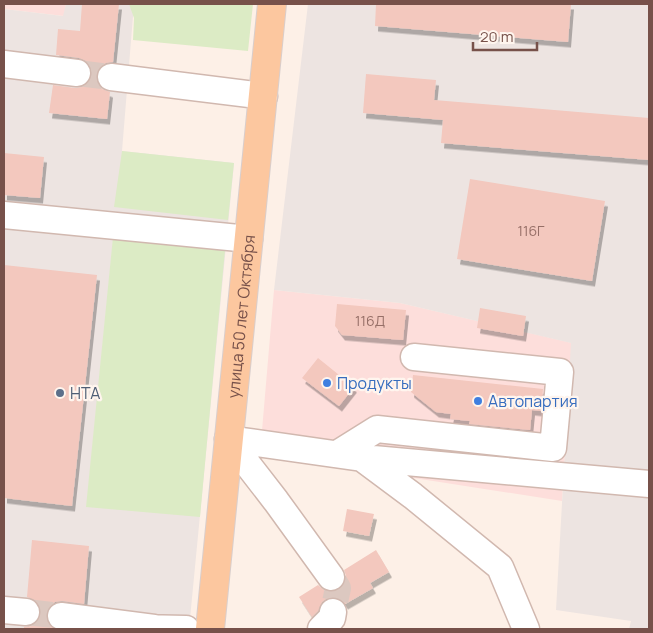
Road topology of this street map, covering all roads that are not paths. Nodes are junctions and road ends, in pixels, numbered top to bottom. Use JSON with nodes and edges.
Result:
{"nodes":[{"id":1,"x":272,"y":4,"type":"edge"},
{"id":2,"x":4,"y":64,"type":"edge"},
{"id":3,"x":77,"y":73,"type":"tunnel mouth"},
{"id":4,"x":111,"y":77,"type":"tunnel mouth"},
{"id":5,"x":264,"y":96,"type":"junction"},
{"id":6,"x":4,"y":215,"type":"edge"},
{"id":7,"x":249,"y":239,"type":"junction"},
{"id":8,"x":414,"y":357,"type":"dead end"},
{"id":9,"x":228,"y":439,"type":"junction"},
{"id":10,"x":349,"y":456,"type":"junction"},
{"id":11,"x":649,"y":484,"type":"edge"},
{"id":12,"x":331,"y":578,"type":"tunnel mouth"},
{"id":13,"x":61,"y":616,"type":"tunnel mouth"},
{"id":14,"x":154,"y":628,"type":"junction"},
{"id":15,"x":100,"y":629,"type":"edge"},
{"id":16,"x":186,"y":629,"type":"edge"},
{"id":17,"x":210,"y":629,"type":"edge"},
{"id":18,"x":526,"y":629,"type":"edge"}],
"edges":[{"from":1,"to":5,"type":"main road","name":"улица 50 лет Октября"},
{"from":2,"to":3,"type":"lane"},
{"from":4,"to":5,"type":"lane"},
{"from":5,"to":7,"type":"main road","name":"улица 50 лет Октября"},
{"from":6,"to":7,"type":"lane"},
{"from":7,"to":9,"type":"main road","name":"улица 50 лет Октября"},
{"from":8,"to":10,"type":"lane"},
{"from":9,"to":10,"type":"lane"},
{"from":9,"to":12,"type":"lane"},
{"from":9,"to":17,"type":"main road","name":"улица 50 лет Октября"},
{"from":10,"to":11,"type":"lane"},
{"from":10,"to":18,"type":"lane"},
{"from":13,"to":14,"type":"lane"},
{"from":14,"to":15,"type":"lane"},
{"from":14,"to":16,"type":"lane"}]}
